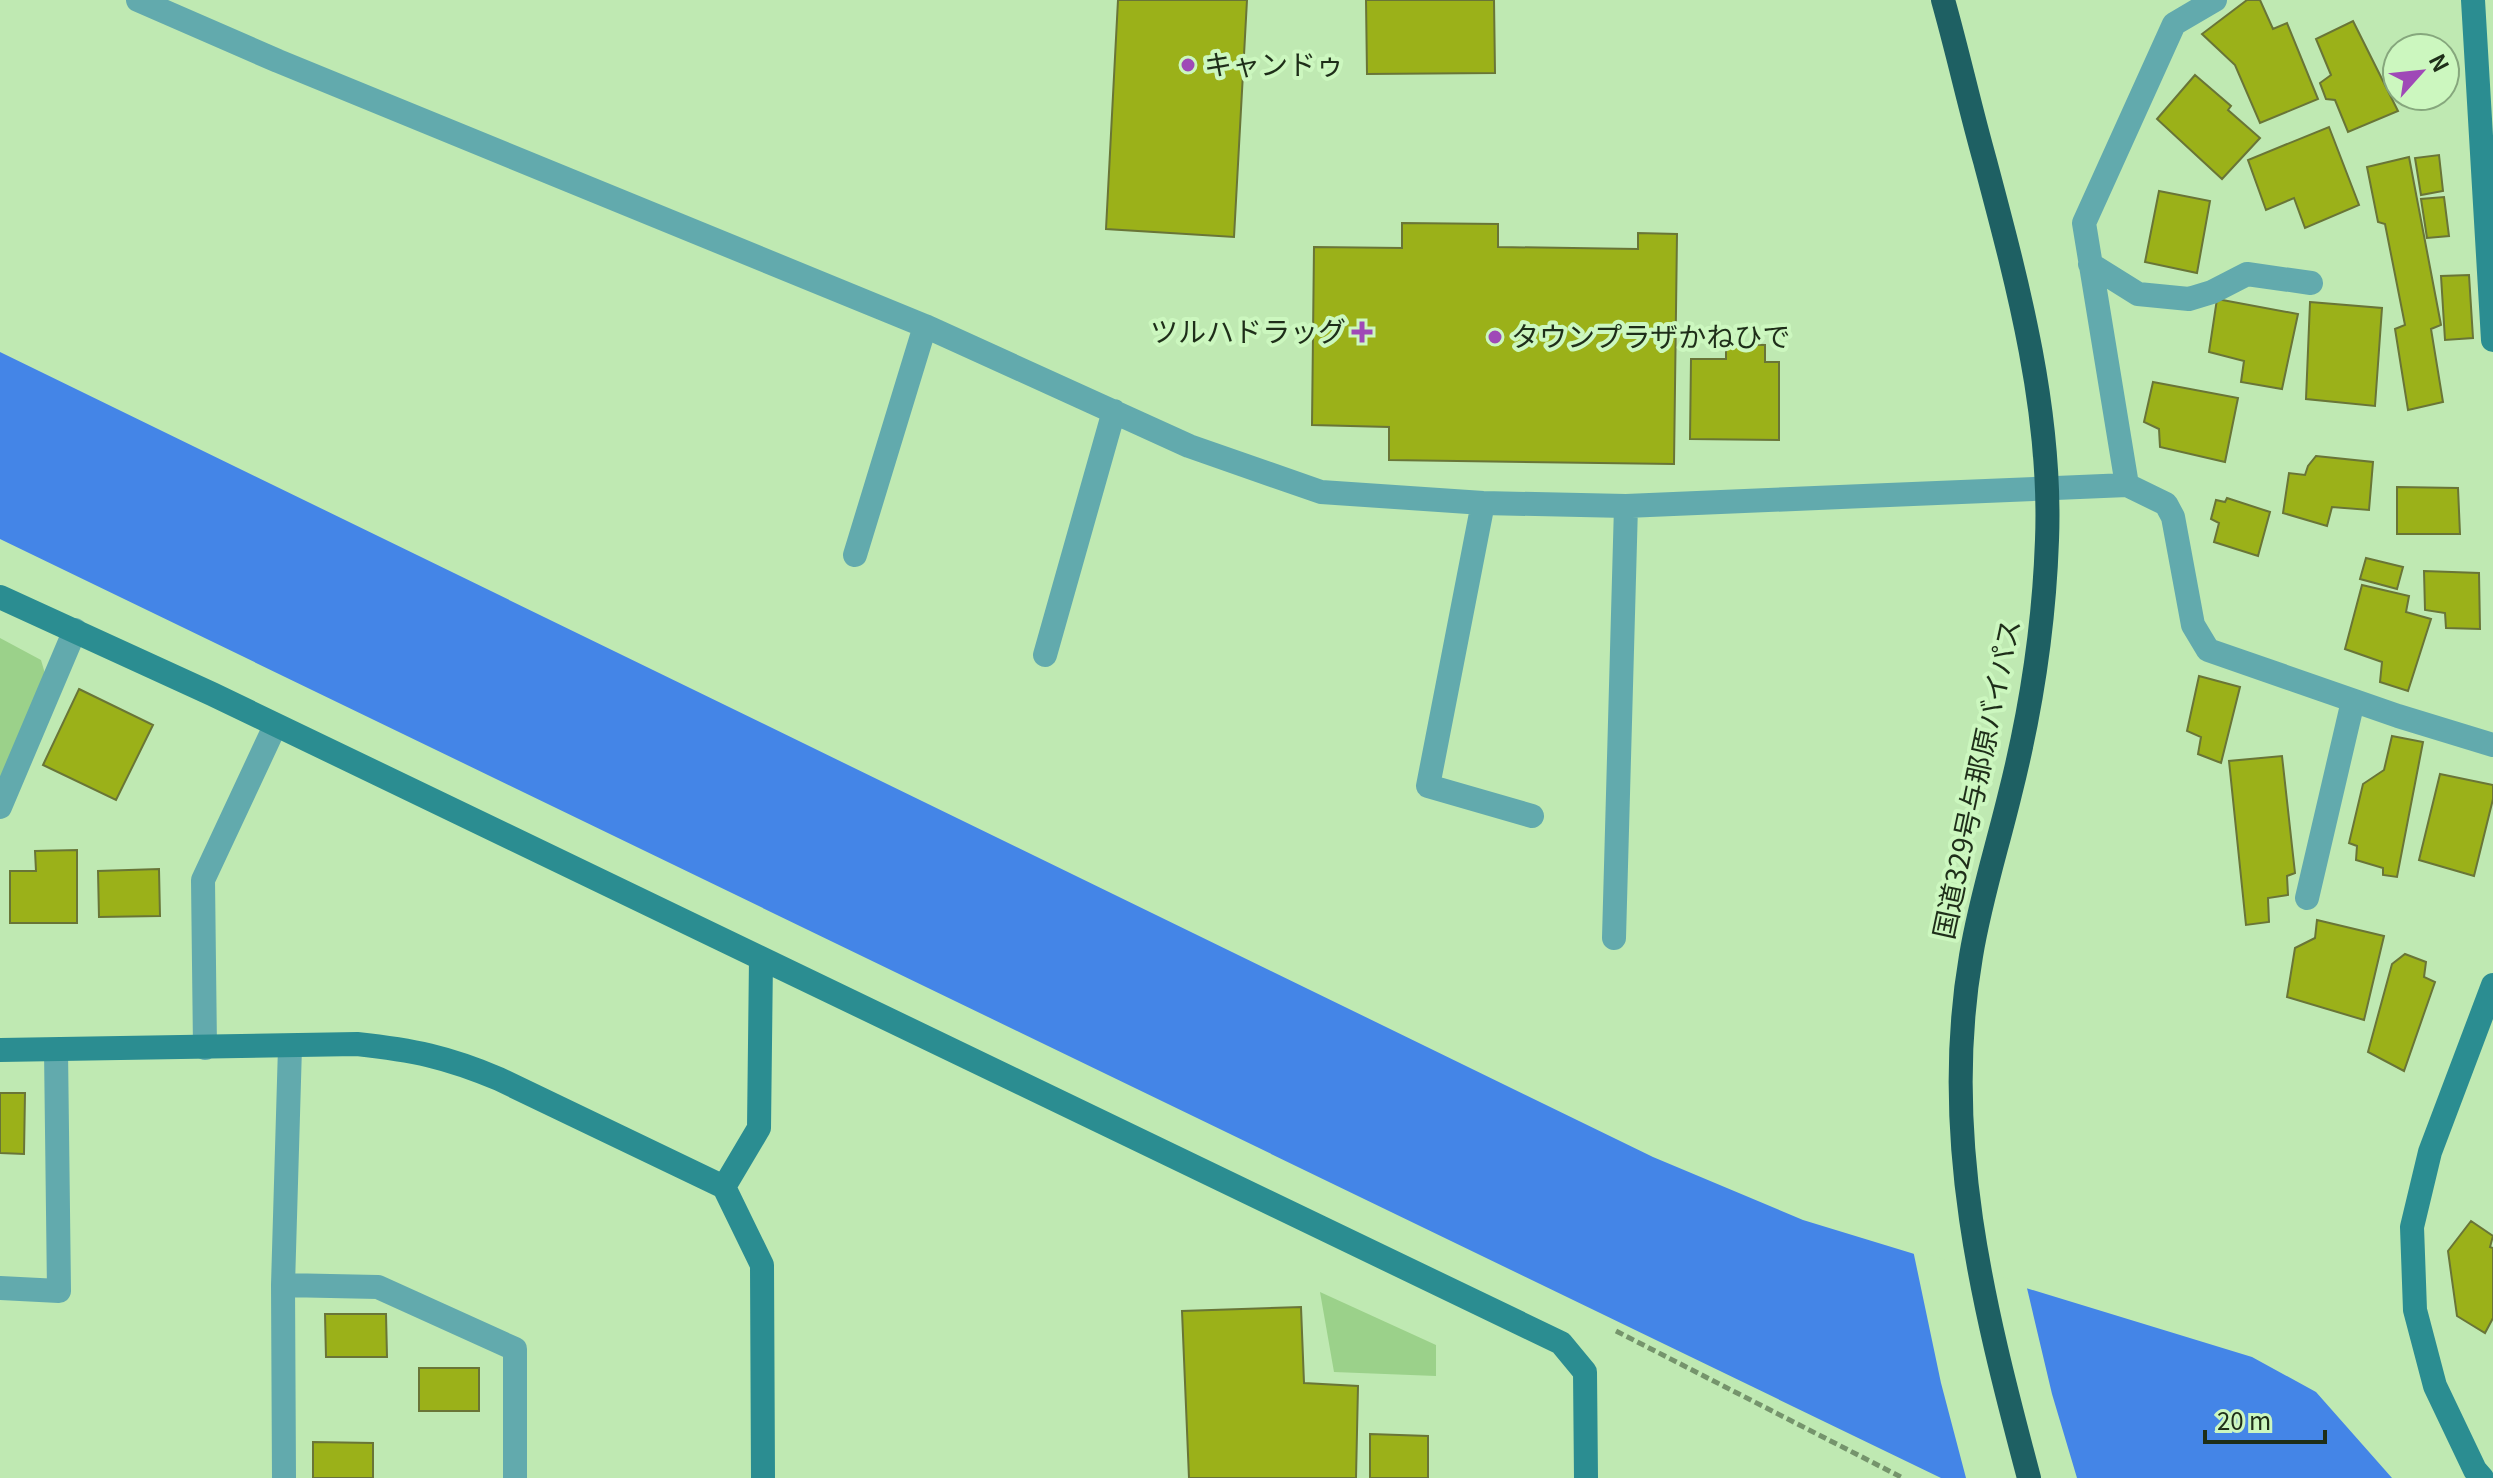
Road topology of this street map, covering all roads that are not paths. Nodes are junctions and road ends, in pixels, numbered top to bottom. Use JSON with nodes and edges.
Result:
{"nodes":[{"id":1,"x":138,"y":0,"type":"edge"},
{"id":2,"x":1943,"y":0,"type":"edge"},
{"id":3,"x":2215,"y":0,"type":"edge"},
{"id":4,"x":2473,"y":0,"type":"edge"},
{"id":5,"x":2487,"y":149,"type":"edge"},
{"id":6,"x":2090,"y":264,"type":"junction"},
{"id":7,"x":2311,"y":283,"type":"dead end"},
{"id":8,"x":925,"y":326,"type":"junction"},
{"id":9,"x":2493,"y":340,"type":"edge"},
{"id":10,"x":1114,"y":411,"type":"junction"},
{"id":11,"x":2127,"y":485,"type":"junction"},
{"id":12,"x":2047,"y":490,"type":"junction"},
{"id":13,"x":1483,"y":503,"type":"junction"},
{"id":14,"x":1626,"y":506,"type":"junction"},
{"id":15,"x":855,"y":555,"type":"dead end"},
{"id":16,"x":0,"y":597,"type":"edge"},
{"id":17,"x":75,"y":630,"type":"junction"},
{"id":18,"x":1045,"y":655,"type":"dead end"},
{"id":19,"x":2353,"y":701,"type":"junction"},
{"id":20,"x":275,"y":726,"type":"junction"},
{"id":21,"x":2493,"y":745,"type":"edge"},
{"id":22,"x":0,"y":807,"type":"edge"},
{"id":23,"x":1532,"y":816,"type":"dead end"},
{"id":24,"x":2307,"y":898,"type":"dead end"},
{"id":25,"x":1614,"y":938,"type":"dead end"},
{"id":26,"x":761,"y":959,"type":"junction"},
{"id":27,"x":2493,"y":985,"type":"edge"},
{"id":28,"x":290,"y":1047,"type":"junction"},
{"id":29,"x":205,"y":1048,"type":"junction"},
{"id":30,"x":0,"y":1050,"type":"edge"},
{"id":31,"x":56,"y":1050,"type":"junction"},
{"id":32,"x":724,"y":1187,"type":"junction"},
{"id":33,"x":283,"y":1285,"type":"junction"},
{"id":34,"x":0,"y":1288,"type":"edge"},
{"id":35,"x":284,"y":1478,"type":"edge"},
{"id":36,"x":515,"y":1478,"type":"edge"},
{"id":37,"x":763,"y":1478,"type":"edge"},
{"id":38,"x":1586,"y":1478,"type":"edge"},
{"id":39,"x":2029,"y":1478,"type":"edge"},
{"id":40,"x":2482,"y":1478,"type":"edge"}],
"edges":[{"from":1,"to":8,"type":"street"},
{"from":2,"to":12,"type":"highway","name":"国道329号与那原バイパス"},
{"from":3,"to":6,"type":"street"},
{"from":4,"to":5,"type":"street"},
{"from":5,"to":9,"type":"street"},
{"from":6,"to":7,"type":"street"},
{"from":6,"to":11,"type":"street"},
{"from":8,"to":10,"type":"street"},
{"from":8,"to":15,"type":"street"},
{"from":10,"to":13,"type":"street"},
{"from":10,"to":18,"type":"street"},
{"from":11,"to":12,"type":"street"},
{"from":11,"to":19,"type":"street"},
{"from":12,"to":14,"type":"street"},
{"from":12,"to":39,"type":"highway","name":"国道329号与那原バイパス"},
{"from":13,"to":14,"type":"street"},
{"from":13,"to":23,"type":"street"},
{"from":14,"to":25,"type":"street"},
{"from":16,"to":17,"type":"street"},
{"from":17,"to":20,"type":"street"},
{"from":17,"to":22,"type":"street"},
{"from":19,"to":21,"type":"street"},
{"from":19,"to":24,"type":"street"},
{"from":20,"to":26,"type":"street"},
{"from":20,"to":29,"type":"street"},
{"from":26,"to":32,"type":"street"},
{"from":26,"to":38,"type":"street"},
{"from":27,"to":40,"type":"street"},
{"from":28,"to":29,"type":"street"},
{"from":28,"to":32,"type":"street"},
{"from":28,"to":33,"type":"street"},
{"from":29,"to":31,"type":"street"},
{"from":30,"to":31,"type":"street"},
{"from":31,"to":34,"type":"street"},
{"from":32,"to":37,"type":"street"},
{"from":33,"to":35,"type":"street"},
{"from":33,"to":36,"type":"street"}]}
